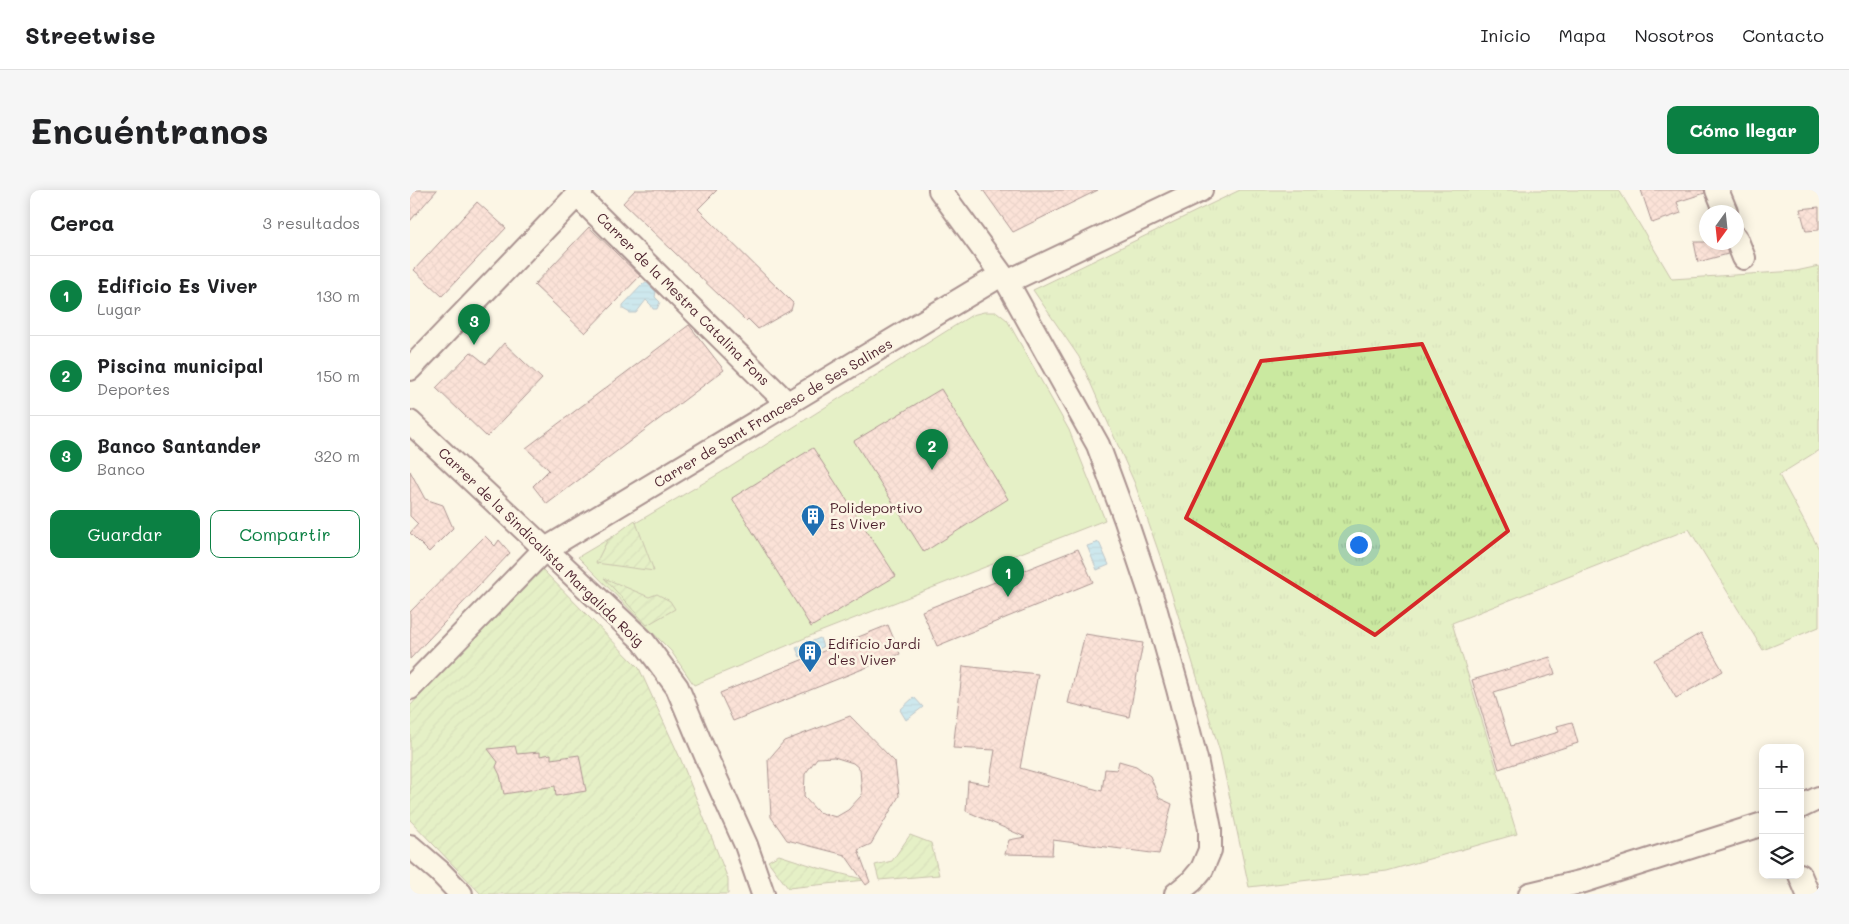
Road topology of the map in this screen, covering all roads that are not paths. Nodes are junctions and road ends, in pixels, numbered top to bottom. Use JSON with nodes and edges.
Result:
{"nodes":[{"id":1,"x":940,"y":190,"type":"edge"},
{"id":2,"x":1201,"y":190,"type":"edge"},
{"id":3,"x":1717,"y":190,"type":"edge"},
{"id":4,"x":579,"y":193,"type":"edge"},
{"id":5,"x":1723,"y":205,"type":"edge"},
{"id":6,"x":1004,"y":279,"type":"junction"},
{"id":7,"x":410,"y":369,"type":"edge"},
{"id":8,"x":788,"y":404,"type":"junction"},
{"id":9,"x":410,"y":422,"type":"edge"},
{"id":10,"x":544,"y":550,"type":"junction"},
{"id":11,"x":410,"y":688,"type":"edge"},
{"id":12,"x":1819,"y":798,"type":"edge"},
{"id":13,"x":1804,"y":805,"type":"edge"},
{"id":14,"x":1759,"y":825,"type":"edge"},
{"id":15,"x":410,"y":846,"type":"edge"},
{"id":16,"x":1802,"y":879,"type":"edge"},
{"id":17,"x":461,"y":894,"type":"edge"},
{"id":18,"x":763,"y":894,"type":"edge"},
{"id":19,"x":1176,"y":894,"type":"edge"},
{"id":20,"x":1530,"y":894,"type":"edge"},
{"id":21,"x":1808,"y":894,"type":"edge"}],
"edges":[{"from":1,"to":6,"type":"street"},
{"from":2,"to":6,"type":"street","name":"Carrer de Sant Francesc de Ses Salines"},
{"from":3,"to":5,"type":"street"},
{"from":4,"to":7,"type":"street"},
{"from":4,"to":8,"type":"street","name":"Carrer de la Mestra Catalina Fons"},
{"from":6,"to":8,"type":"street","name":"Carrer de Sant Francesc de Ses Salines"},
{"from":6,"to":19,"type":"street"},
{"from":8,"to":10,"type":"street","name":"Carrer de Sant Francesc de Ses Salines"},
{"from":9,"to":10,"type":"street","name":"Carrer de la Sindicalista Margalida Roig"},
{"from":10,"to":11,"type":"street","name":"Carrer de Sant Francesc de Ses Salines"},
{"from":10,"to":18,"type":"street","name":"Carrer de la Sindicalista Margalida Roig"},
{"from":12,"to":13,"type":"street"},
{"from":14,"to":20,"type":"street"},
{"from":15,"to":17,"type":"street"},
{"from":16,"to":21,"type":"street"}]}
